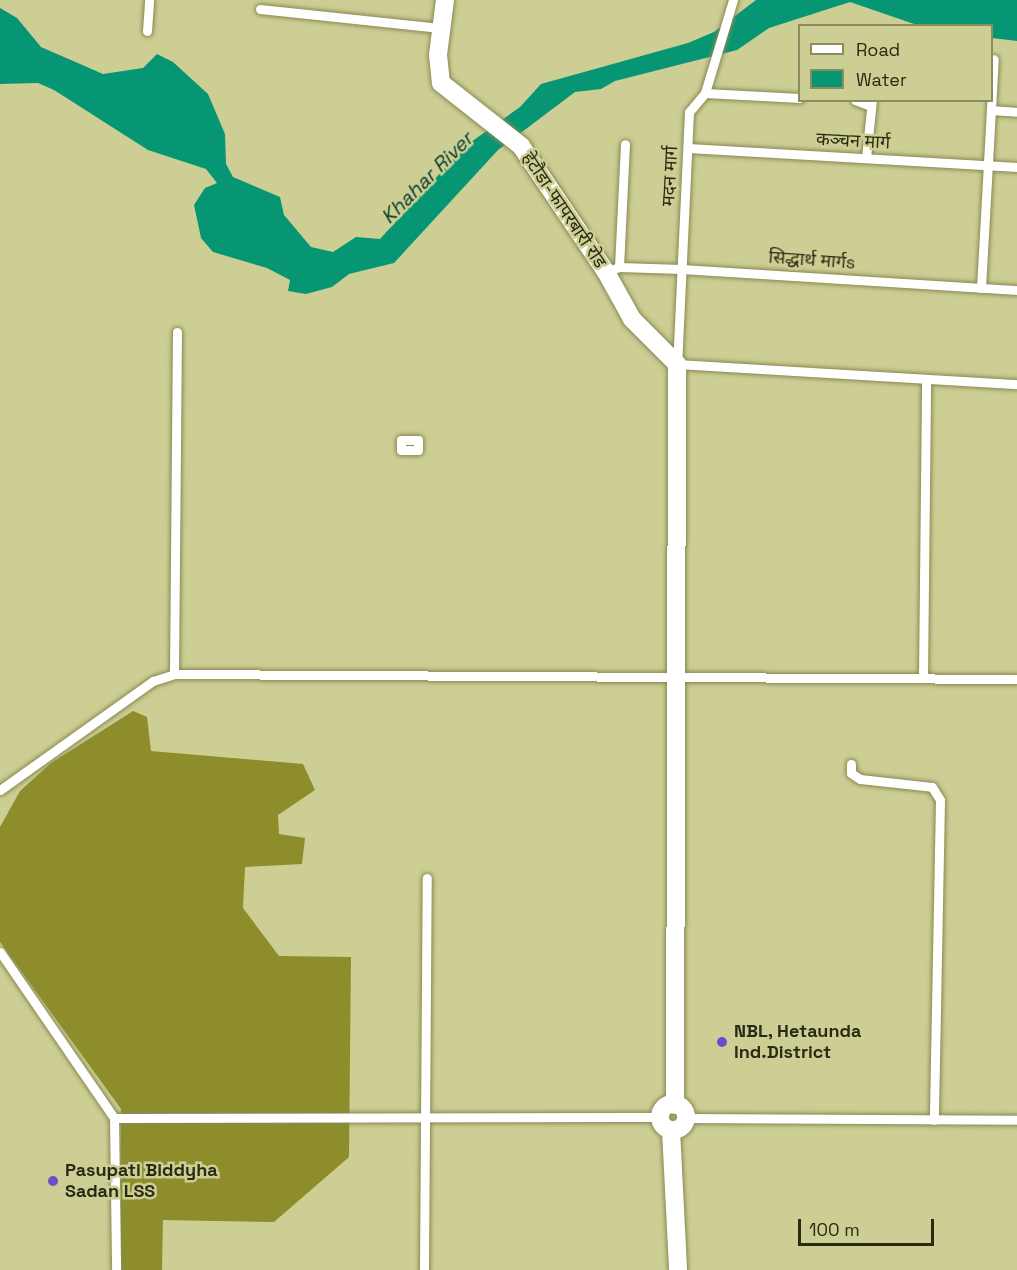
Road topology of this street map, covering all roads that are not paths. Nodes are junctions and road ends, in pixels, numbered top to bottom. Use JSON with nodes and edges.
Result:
{"nodes":[{"id":1,"x":149,"y":0,"type":"edge"},
{"id":2,"x":445,"y":0,"type":"edge"},
{"id":3,"x":733,"y":0,"type":"edge"},
{"id":4,"x":260,"y":9,"type":"dead end"},
{"id":5,"x":440,"y":28,"type":"junction"},
{"id":6,"x":147,"y":31,"type":"dead end"},
{"id":7,"x":994,"y":59,"type":"dead end"},
{"id":8,"x":993,"y":76,"type":"edge"},
{"id":9,"x":705,"y":93,"type":"junction"},
{"id":10,"x":798,"y":98,"type":"edge"},
{"id":11,"x":991,"y":102,"type":"edge"},
{"id":12,"x":872,"y":104,"type":"edge"},
{"id":13,"x":991,"y":110,"type":"junction"},
{"id":14,"x":1017,"y":111,"type":"edge"},
{"id":15,"x":625,"y":144,"type":"dead end"},
{"id":16,"x":688,"y":148,"type":"junction"},
{"id":17,"x":866,"y":158,"type":"junction"},
{"id":18,"x":988,"y":165,"type":"junction"},
{"id":19,"x":1017,"y":166,"type":"edge"},
{"id":20,"x":682,"y":269,"type":"junction"},
{"id":21,"x":613,"y":270,"type":"junction"},
{"id":22,"x":981,"y":288,"type":"junction"},
{"id":23,"x":1017,"y":290,"type":"edge"},
{"id":24,"x":177,"y":332,"type":"dead end"},
{"id":25,"x":677,"y":364,"type":"junction"},
{"id":26,"x":926,"y":379,"type":"junction"},
{"id":27,"x":1017,"y":384,"type":"edge"},
{"id":28,"x":174,"y":674,"type":"junction"},
{"id":29,"x":676,"y":677,"type":"junction"},
{"id":30,"x":923,"y":678,"type":"junction"},
{"id":31,"x":1017,"y":679,"type":"edge"},
{"id":32,"x":851,"y":764,"type":"dead end"},
{"id":33,"x":0,"y":790,"type":"edge"},
{"id":34,"x":428,"y":878,"type":"dead end"},
{"id":35,"x":0,"y":952,"type":"edge"},
{"id":36,"x":680,"y":1111,"type":"junction"},
{"id":37,"x":425,"y":1117,"type":"junction"},
{"id":38,"x":114,"y":1118,"type":"junction"},
{"id":39,"x":934,"y":1120,"type":"junction"},
{"id":40,"x":1017,"y":1120,"type":"edge"},
{"id":41,"x":666,"y":1124,"type":"junction"},
{"id":42,"x":116,"y":1270,"type":"edge"},
{"id":43,"x":424,"y":1270,"type":"edge"},
{"id":44,"x":678,"y":1270,"type":"edge"}],
"edges":[{"from":1,"to":6,"type":"street"},
{"from":2,"to":5,"type":"highway","name":"हेटौडा-फापरबारी रोड"},
{"from":3,"to":9,"type":"street","name":"मदन मार्ग"},
{"from":4,"to":5,"type":"street"},
{"from":5,"to":21,"type":"highway","name":"हेटौडा-फापरबारी रोड"},
{"from":7,"to":8,"type":"street"},
{"from":9,"to":10,"type":"street"},
{"from":9,"to":16,"type":"street","name":"मदन मार्ग"},
{"from":11,"to":13,"type":"street"},
{"from":12,"to":17,"type":"street"},
{"from":13,"to":14,"type":"street"},
{"from":13,"to":18,"type":"street"},
{"from":15,"to":21,"type":"street"},
{"from":16,"to":17,"type":"street","name":"कञ्चन मार्ग"},
{"from":16,"to":20,"type":"street","name":"मदन मार्ग"},
{"from":17,"to":18,"type":"street","name":"कञ्चन मार्ग"},
{"from":18,"to":19,"type":"street","name":"कञ्चन मार्ग"},
{"from":18,"to":22,"type":"street"},
{"from":20,"to":21,"type":"street","name":"सिद्धार्थ मार्गs"},
{"from":20,"to":22,"type":"street","name":"सिद्धार्थ मार्गs"},
{"from":20,"to":25,"type":"street","name":"मदन मार्ग"},
{"from":21,"to":25,"type":"highway","name":"हेटौडा-फापरबारी रोड"},
{"from":22,"to":23,"type":"street","name":"सिद्धार्थ मार्गs"},
{"from":24,"to":28,"type":"street"},
{"from":25,"to":26,"type":"street"},
{"from":25,"to":29,"type":"highway"},
{"from":26,"to":27,"type":"street"},
{"from":26,"to":30,"type":"street"},
{"from":28,"to":29,"type":"street"},
{"from":28,"to":33,"type":"street"},
{"from":29,"to":30,"type":"street"},
{"from":29,"to":36,"type":"highway"},
{"from":30,"to":31,"type":"street"},
{"from":32,"to":39,"type":"street"},
{"from":34,"to":37,"type":"street"},
{"from":35,"to":38,"type":"street"},
{"from":36,"to":39,"type":"street"},
{"from":36,"to":41,"type":"highway"},
{"from":37,"to":38,"type":"street"},
{"from":37,"to":41,"type":"street"},
{"from":37,"to":43,"type":"street"},
{"from":38,"to":42,"type":"street"},
{"from":39,"to":40,"type":"street"},
{"from":41,"to":44,"type":"highway"}]}
